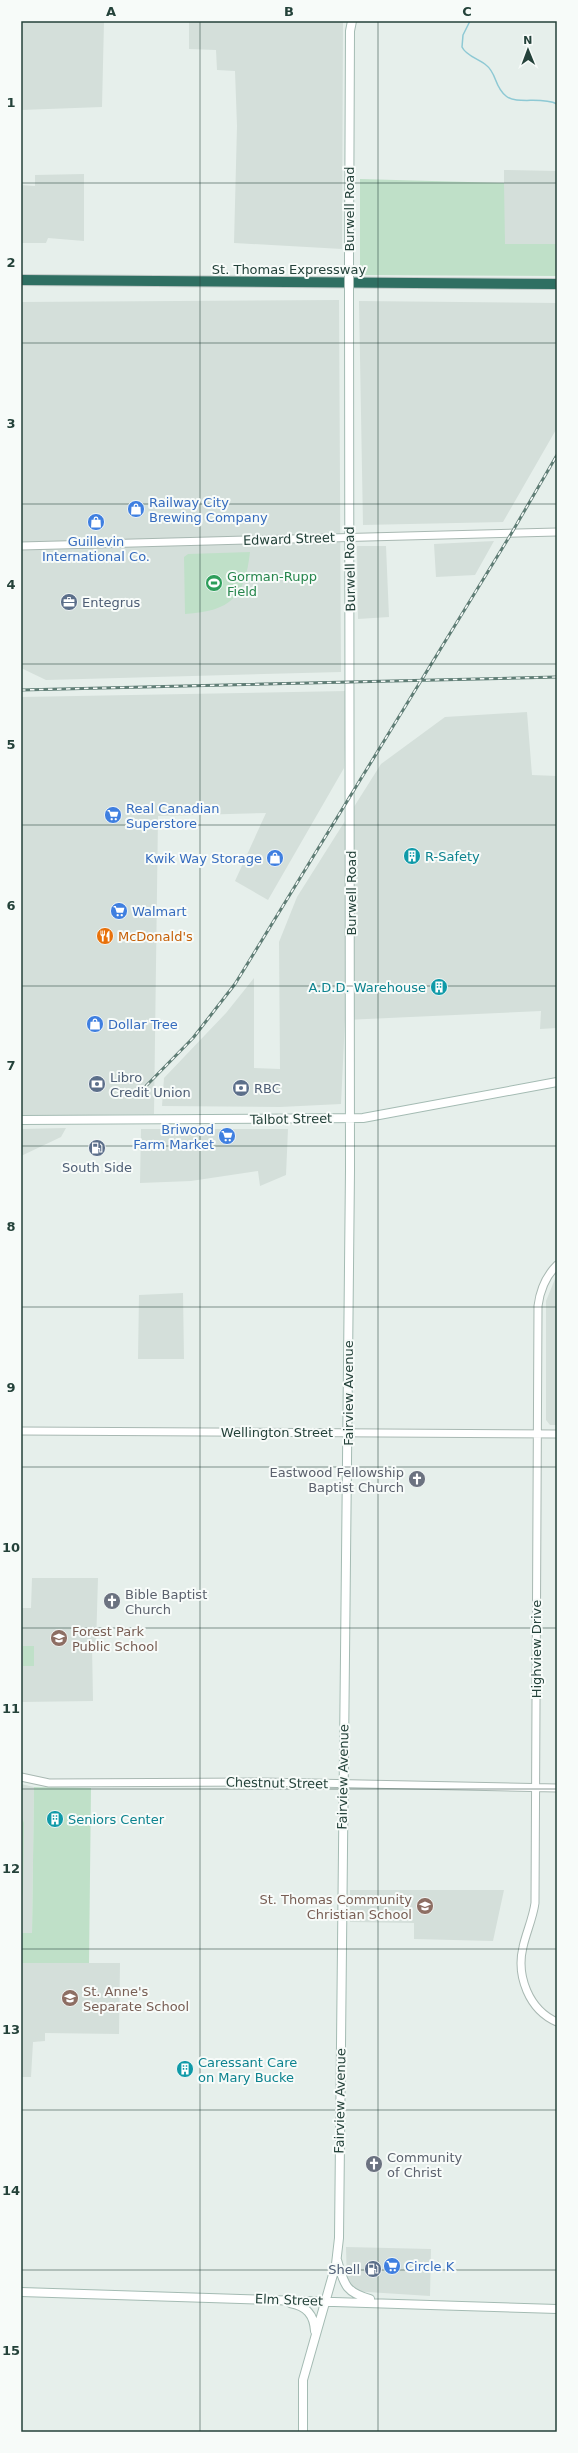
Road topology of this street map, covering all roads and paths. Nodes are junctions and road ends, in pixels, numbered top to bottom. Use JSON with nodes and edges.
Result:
{"nodes":[{"id":1,"x":352,"y":21,"type":"edge"},
{"id":2,"x":21,"y":280,"type":"edge"},
{"id":3,"x":156,"y":280,"type":"junction"},
{"id":4,"x":557,"y":284,"type":"edge"},
{"id":5,"x":21,"y":286,"type":"edge"},
{"id":6,"x":557,"y":532,"type":"edge"},
{"id":7,"x":350,"y":537,"type":"junction"},
{"id":8,"x":21,"y":546,"type":"edge"},
{"id":9,"x":557,"y":1082,"type":"edge"},
{"id":10,"x":351,"y":1118,"type":"junction"},
{"id":11,"x":21,"y":1120,"type":"edge"},
{"id":12,"x":557,"y":1265,"type":"edge"},
{"id":13,"x":21,"y":1431,"type":"edge"},
{"id":14,"x":348,"y":1432,"type":"junction"},
{"id":15,"x":537,"y":1434,"type":"junction"},
{"id":16,"x":557,"y":1434,"type":"edge"},
{"id":17,"x":21,"y":1777,"type":"edge"},
{"id":18,"x":343,"y":1785,"type":"junction"},
{"id":19,"x":536,"y":1788,"type":"junction"},
{"id":20,"x":557,"y":1788,"type":"edge"},
{"id":21,"x":557,"y":2022,"type":"edge"},
{"id":22,"x":337,"y":2259,"type":"junction"},
{"id":23,"x":21,"y":2292,"type":"edge"},
{"id":24,"x":276,"y":2299,"type":"junction"},
{"id":25,"x":326,"y":2301,"type":"junction"},
{"id":26,"x":385,"y":2303,"type":"junction"},
{"id":27,"x":557,"y":2309,"type":"edge"},
{"id":28,"x":315,"y":2335,"type":"junction"},
{"id":29,"x":303,"y":2432,"type":"edge"}],
"edges":[{"from":1,"to":7,"type":"main road","name":"Burwell Road","bridge":true},
{"from":2,"to":3,"type":"highway","name":"St. Thomas Expressway"},
{"from":3,"to":4,"type":"highway","name":"St. Thomas Expressway"},
{"from":3,"to":5,"type":"highway"},
{"from":6,"to":7,"type":"street","name":"Edward Street"},
{"from":7,"to":8,"type":"street","name":"Edward Street"},
{"from":7,"to":10,"type":"main road","name":"Burwell Road"},
{"from":9,"to":10,"type":"main road","name":"Talbot Street"},
{"from":10,"to":11,"type":"main road","name":"Talbot Street"},
{"from":10,"to":14,"type":"main road","name":"Fairview Avenue"},
{"from":12,"to":15,"type":"street","name":"Highview Drive"},
{"from":13,"to":14,"type":"street","name":"Wellington Street"},
{"from":14,"to":15,"type":"street","name":"Wellington Street"},
{"from":14,"to":18,"type":"main road","name":"Fairview Avenue"},
{"from":15,"to":16,"type":"street","name":"Wellington Street"},
{"from":15,"to":19,"type":"street","name":"Highview Drive"},
{"from":17,"to":18,"type":"street","name":"Chestnut Street"},
{"from":18,"to":19,"type":"street","name":"Chestnut Street"},
{"from":18,"to":22,"type":"main road","name":"Fairview Avenue"},
{"from":19,"to":20,"type":"street","name":"Chestnut Street"},
{"from":19,"to":21,"type":"street","name":"Highview Drive"},
{"from":22,"to":25,"type":"main road","name":"Fairview Avenue"},
{"from":22,"to":26,"type":"main road"},
{"from":23,"to":24,"type":"main road","name":"Elm Street"},
{"from":24,"to":25,"type":"main road","name":"Elm Street"},
{"from":24,"to":28,"type":"main road"},
{"from":25,"to":26,"type":"main road","name":"Elm Street"},
{"from":25,"to":28,"type":"main road","name":"Fairview Avenue"},
{"from":26,"to":27,"type":"main road","name":"Elm Street"},
{"from":28,"to":29,"type":"main road","name":"Fairview Avenue"}]}
